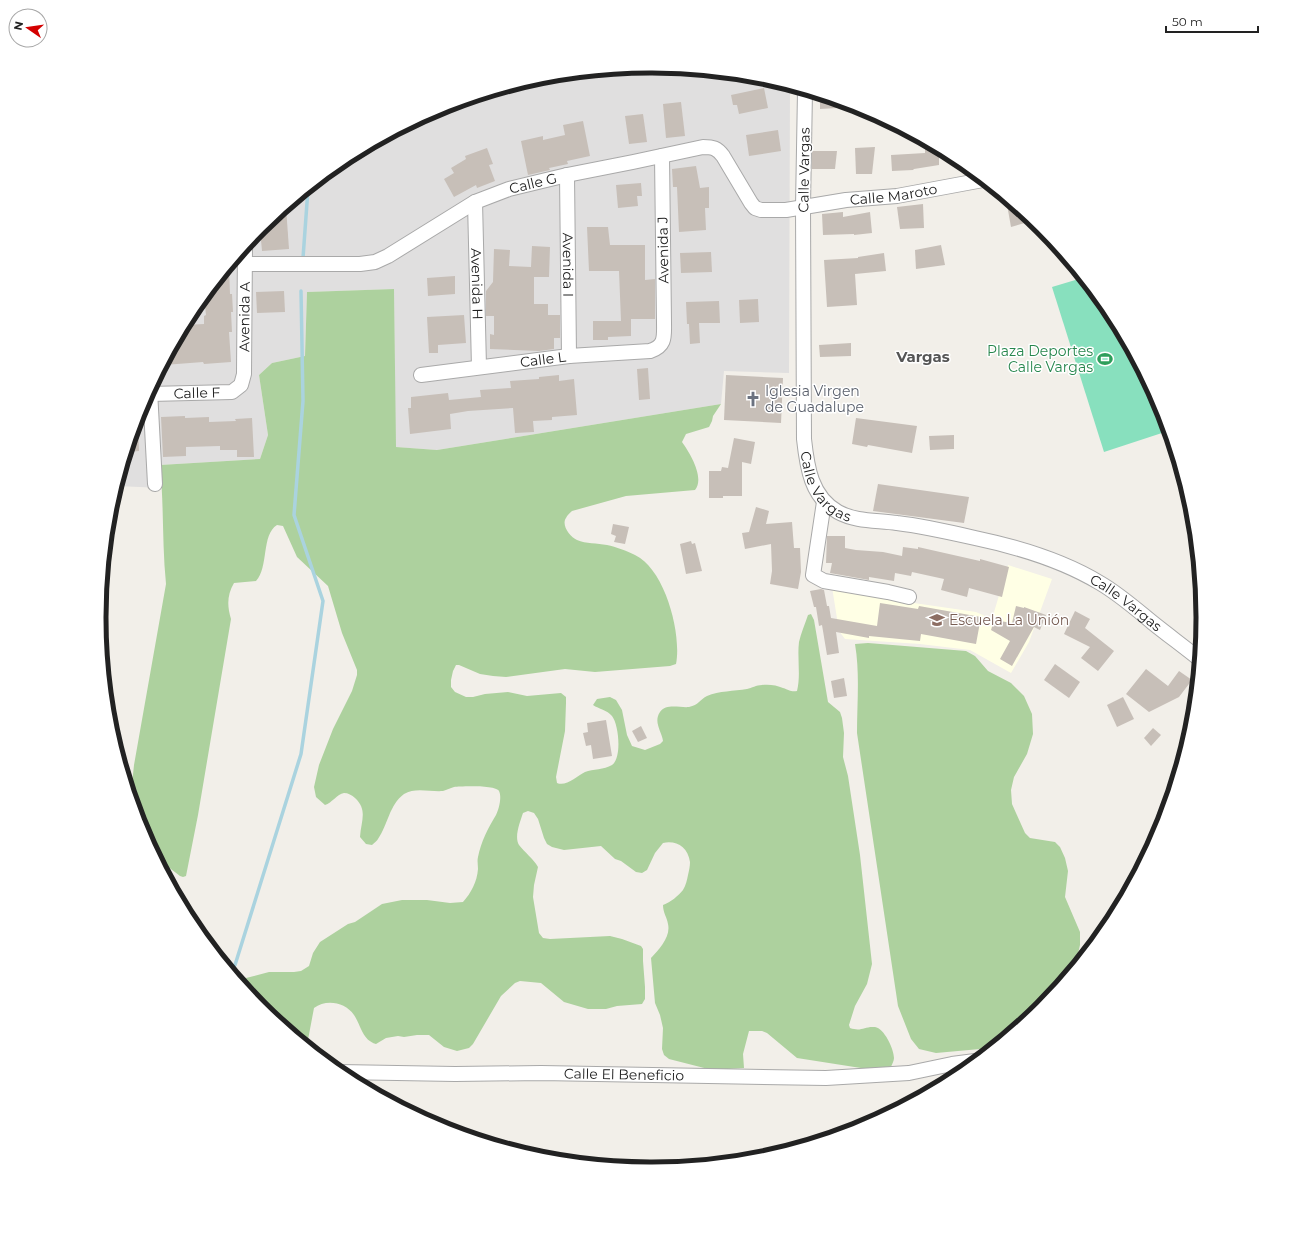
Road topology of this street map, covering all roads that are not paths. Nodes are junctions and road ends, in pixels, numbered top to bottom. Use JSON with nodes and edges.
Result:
{"nodes":[{"id":1,"x":805,"y":96,"type":"edge"},
{"id":2,"x":662,"y":156,"type":"junction"},
{"id":3,"x":567,"y":175,"type":"junction"},
{"id":4,"x":976,"y":181,"type":"edge"},
{"id":5,"x":475,"y":202,"type":"junction"},
{"id":6,"x":804,"y":206,"type":"junction"},
{"id":7,"x":245,"y":254,"type":"edge"},
{"id":8,"x":246,"y":264,"type":"junction"},
{"id":9,"x":662,"y":343,"type":"joint"},
{"id":10,"x":569,"y":356,"type":"junction"},
{"id":11,"x":479,"y":367,"type":"junction"},
{"id":12,"x":421,"y":375,"type":"dead end"},
{"id":13,"x":241,"y":385,"type":"joint"},
{"id":14,"x":156,"y":392,"type":"edge"},
{"id":15,"x":151,"y":403,"type":"edge"},
{"id":16,"x":155,"y":484,"type":"dead end"},
{"id":17,"x":824,"y":502,"type":"junction"},
{"id":18,"x":909,"y":597,"type":"dead end"},
{"id":19,"x":1194,"y":655,"type":"edge"},
{"id":20,"x":964,"y":1062,"type":"edge"},
{"id":21,"x":352,"y":1072,"type":"edge"}],
"edges":[{"from":1,"to":6,"type":"street","name":"Calle Vargas"},
{"from":2,"to":3,"type":"street","name":"Calle G"},
{"from":2,"to":6,"type":"street","name":"Calle G"},
{"from":2,"to":9,"type":"street","name":"Avenida J"},
{"from":3,"to":5,"type":"street","name":"Calle G"},
{"from":3,"to":10,"type":"street","name":"Avenida I"},
{"from":4,"to":6,"type":"street","name":"Calle Maroto"},
{"from":5,"to":8,"type":"street","name":"Calle G"},
{"from":5,"to":11,"type":"street","name":"Avenida H"},
{"from":6,"to":17,"type":"street","name":"Calle Vargas"},
{"from":7,"to":8,"type":"street","name":"Avenida A"},
{"from":8,"to":13,"type":"street","name":"Avenida A"},
{"from":9,"to":10,"type":"street","name":"Calle L"},
{"from":10,"to":11,"type":"street","name":"Calle L"},
{"from":11,"to":12,"type":"street","name":"Calle L"},
{"from":13,"to":14,"type":"street","name":"Calle F"},
{"from":15,"to":16,"type":"street"},
{"from":17,"to":18,"type":"street"},
{"from":17,"to":19,"type":"street","name":"Calle Vargas"},
{"from":20,"to":21,"type":"street","name":"Calle El Beneficio"}]}
